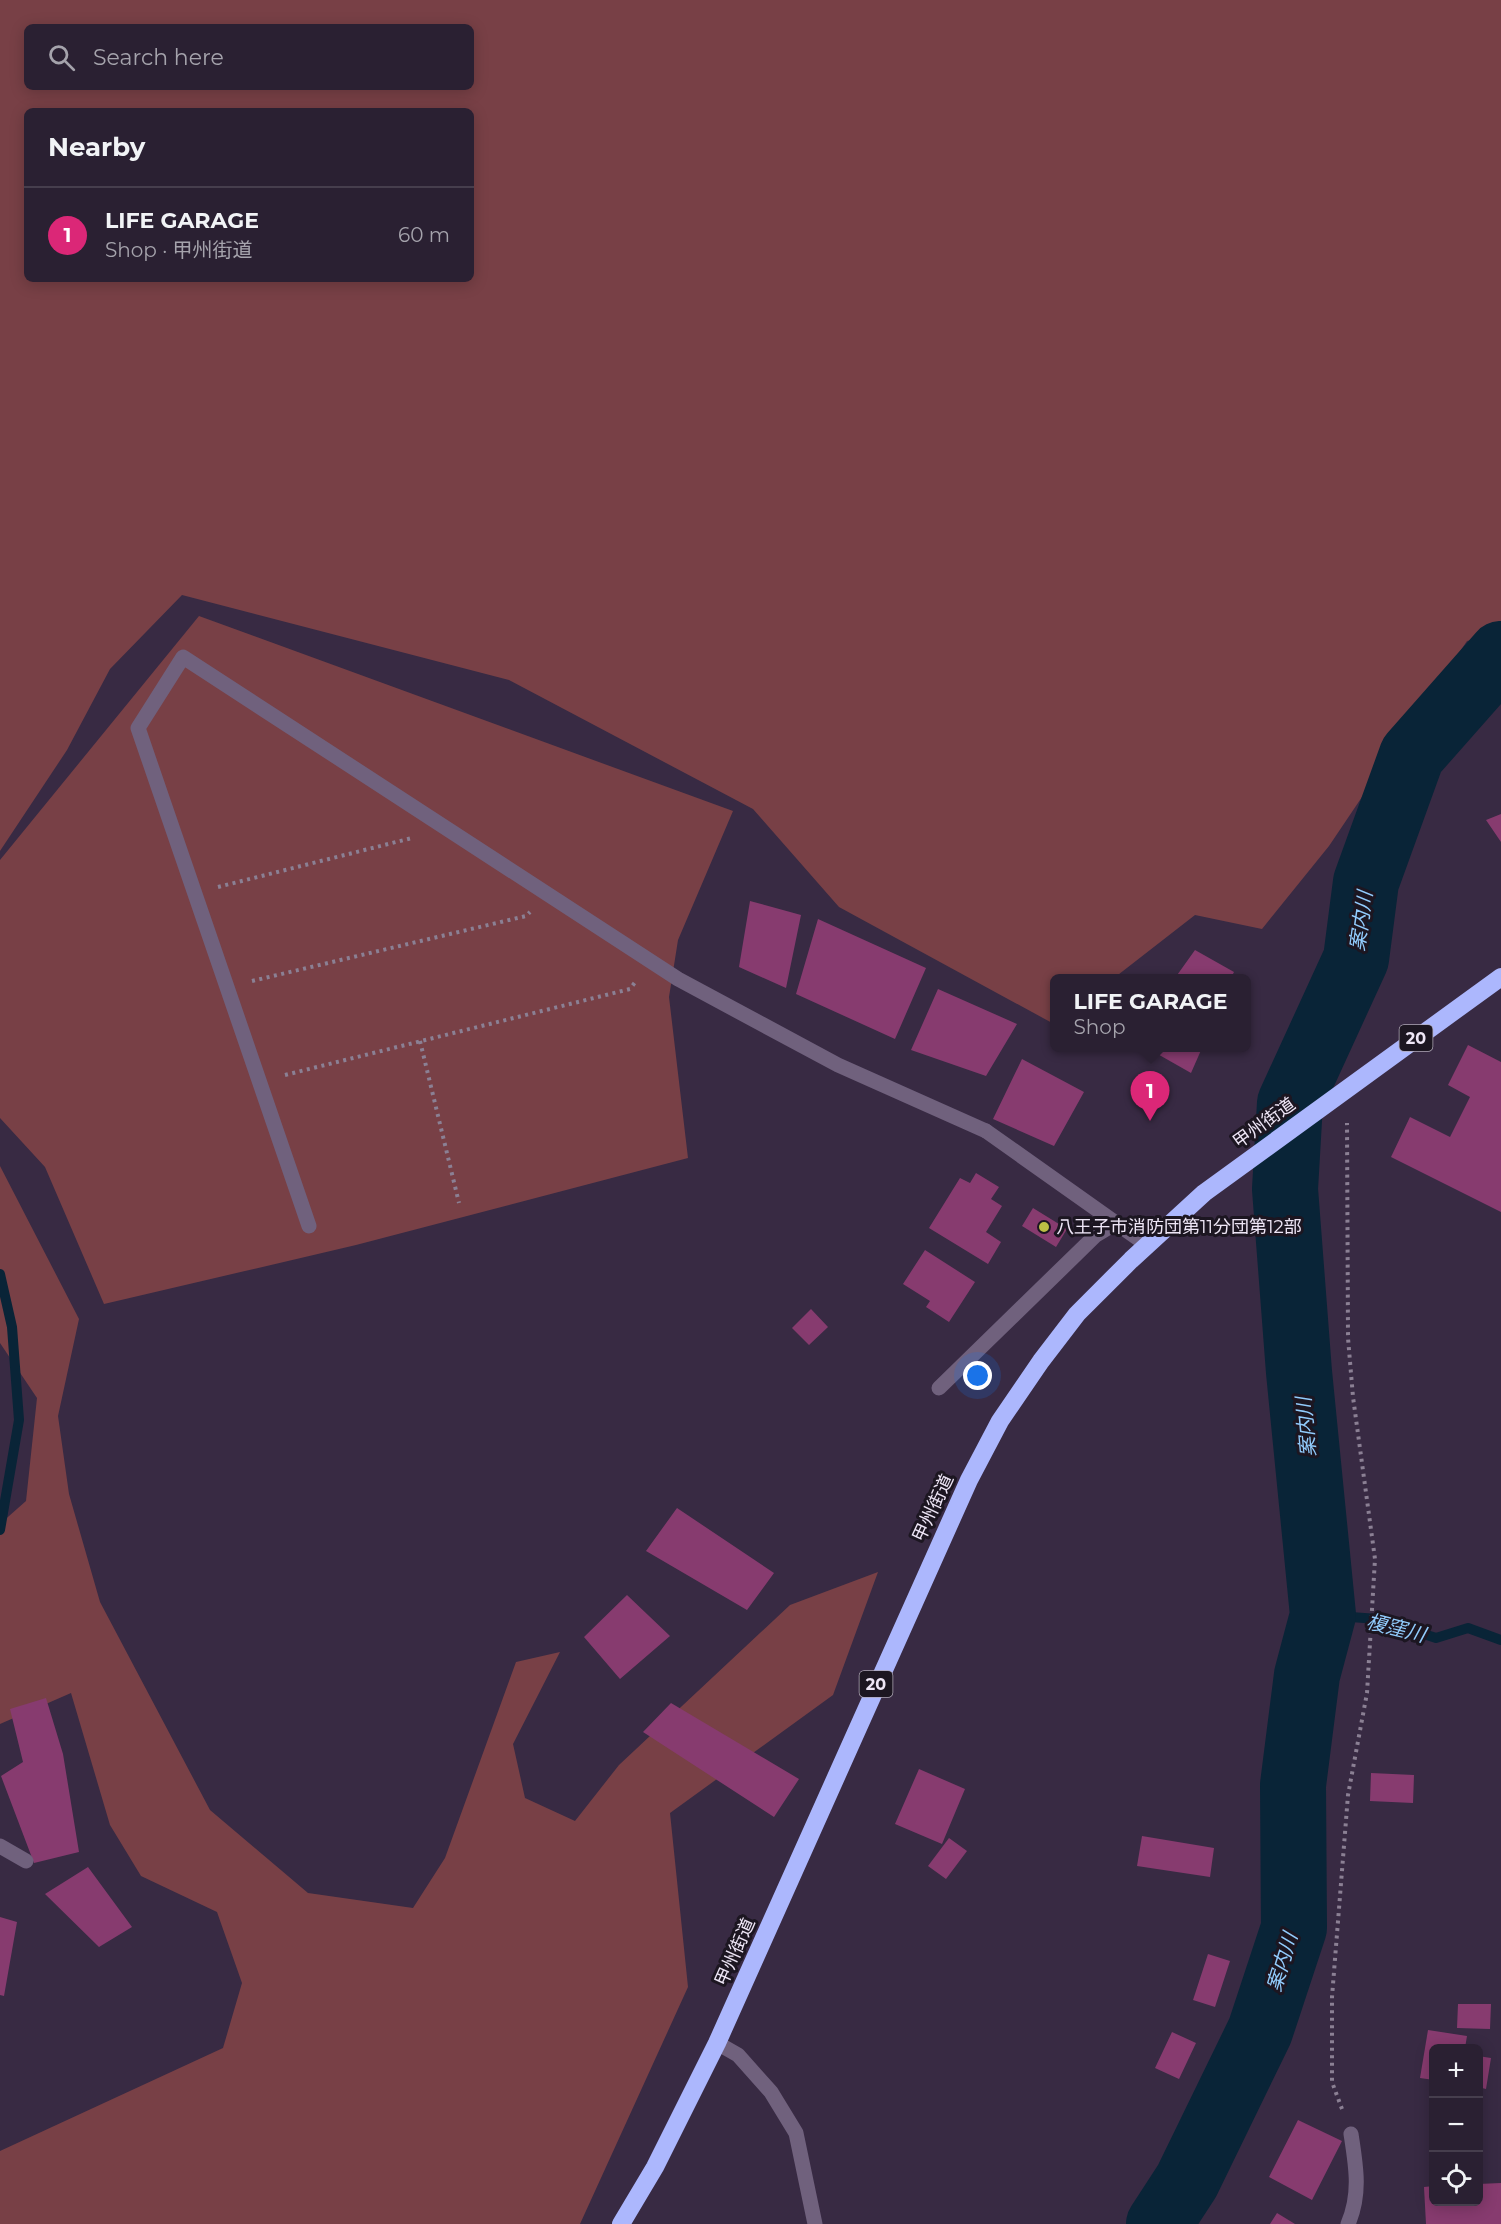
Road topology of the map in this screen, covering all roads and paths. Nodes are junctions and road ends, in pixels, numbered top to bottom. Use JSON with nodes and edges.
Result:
{"nodes":[{"id":1,"x":431,"y":819,"type":"junction"},
{"id":2,"x":547,"y":894,"type":"junction"},
{"id":3,"x":196,"y":897,"type":"junction"},
{"id":4,"x":651,"y":962,"type":"junction"},
{"id":5,"x":1501,"y":977,"type":"edge"},
{"id":6,"x":227,"y":987,"type":"junction"},
{"id":7,"x":420,"y":1041,"type":"junction"},
{"id":8,"x":259,"y":1081,"type":"junction"},
{"id":9,"x":1338,"y":1095,"type":"junction"},
{"id":10,"x":459,"y":1203,"type":"dead end"},
{"id":11,"x":1116,"y":1223,"type":"junction"},
{"id":12,"x":309,"y":1226,"type":"dead end"},
{"id":13,"x":1147,"y":1245,"type":"junction"},
{"id":14,"x":939,"y":1388,"type":"dead end"},
{"id":15,"x":0,"y":1846,"type":"edge"},
{"id":16,"x":26,"y":1861,"type":"dead end"},
{"id":17,"x":717,"y":2043,"type":"junction"},
{"id":18,"x":1351,"y":2134,"type":"joint"},
{"id":19,"x":621,"y":2224,"type":"edge"},
{"id":20,"x":815,"y":2224,"type":"edge"},
{"id":21,"x":1348,"y":2224,"type":"edge"}],
"edges":[{"from":1,"to":2,"type":"street"},
{"from":1,"to":3,"type":"path"},
{"from":1,"to":3,"type":"street"},
{"from":2,"to":4,"type":"street"},
{"from":2,"to":6,"type":"path"},
{"from":3,"to":6,"type":"street"},
{"from":4,"to":7,"type":"path"},
{"from":4,"to":11,"type":"street"},
{"from":5,"to":9,"type":"highway","name":"甲州街道","number":"20"},
{"from":6,"to":8,"type":"street"},
{"from":7,"to":8,"type":"path"},
{"from":7,"to":10,"type":"path"},
{"from":8,"to":12,"type":"street"},
{"from":9,"to":13,"type":"highway","name":"甲州街道","number":"20"},
{"from":9,"to":18,"type":"path"},
{"from":11,"to":13,"type":"street"},
{"from":11,"to":14,"type":"street"},
{"from":13,"to":17,"type":"highway","name":"甲州街道","number":"20"},
{"from":15,"to":16,"type":"street"},
{"from":17,"to":19,"type":"highway","name":"甲州街道","number":"20"},
{"from":17,"to":20,"type":"street"},
{"from":18,"to":21,"type":"street"}]}
